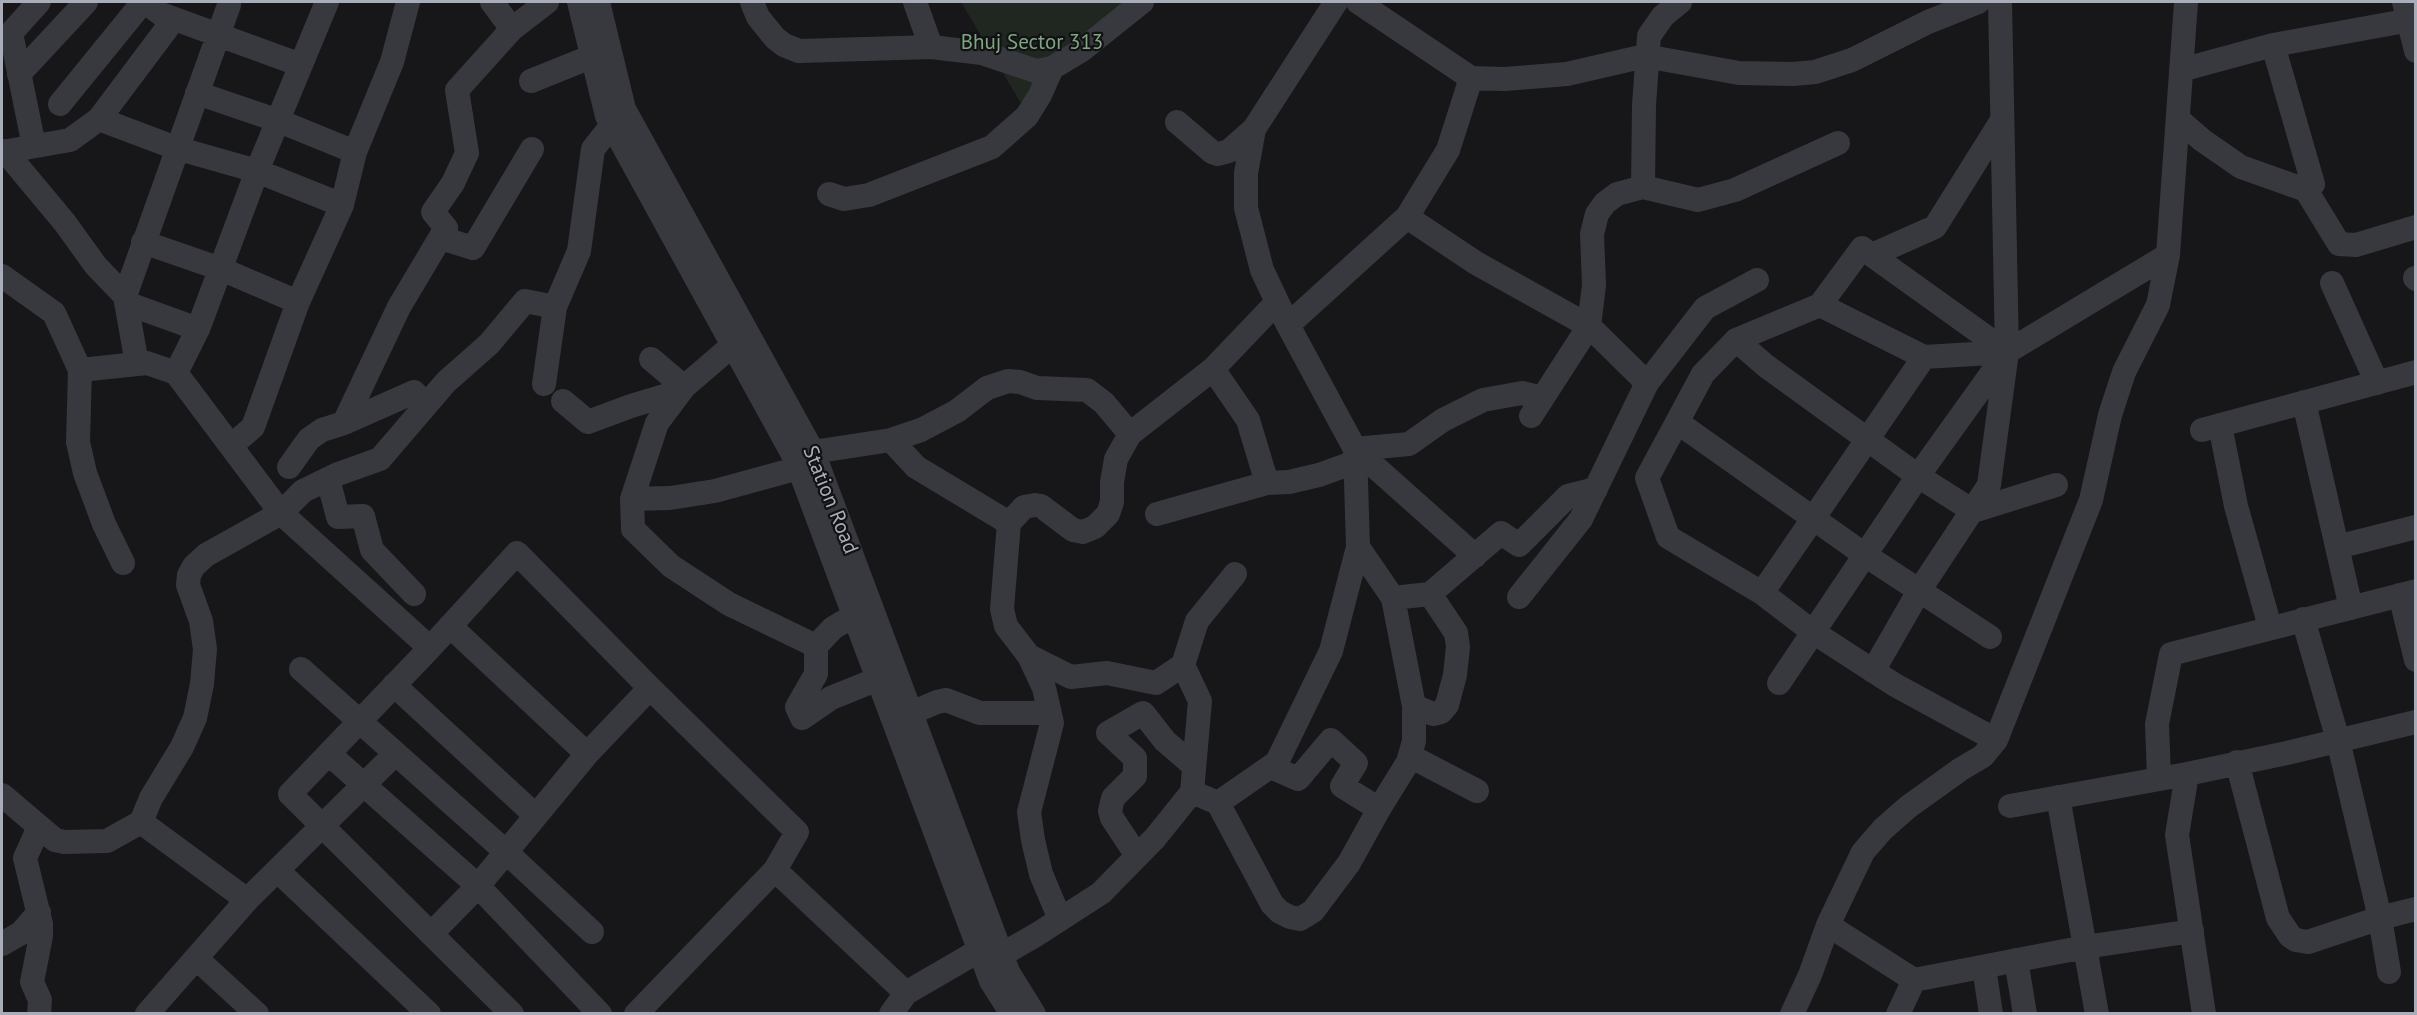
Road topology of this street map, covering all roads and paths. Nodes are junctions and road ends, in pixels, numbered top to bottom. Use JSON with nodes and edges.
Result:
{"nodes":[{"id":1,"x":39,"y":2,"type":"edge"},
{"id":2,"x":86,"y":2,"type":"edge"},
{"id":3,"x":144,"y":2,"type":"edge"},
{"id":4,"x":229,"y":2,"type":"edge"},
{"id":5,"x":327,"y":2,"type":"edge"},
{"id":6,"x":408,"y":2,"type":"edge"},
{"id":7,"x":492,"y":2,"type":"edge"},
{"id":8,"x":547,"y":2,"type":"edge"},
{"id":9,"x":579,"y":2,"type":"edge"},
{"id":10,"x":598,"y":2,"type":"edge"},
{"id":11,"x":752,"y":2,"type":"edge"},
{"id":12,"x":915,"y":2,"type":"edge"},
{"id":13,"x":1142,"y":2,"type":"edge"},
{"id":14,"x":1336,"y":2,"type":"edge"},
{"id":15,"x":1358,"y":2,"type":"edge"},
{"id":16,"x":1680,"y":2,"type":"edge"},
{"id":17,"x":1978,"y":2,"type":"edge"},
{"id":18,"x":2000,"y":2,"type":"edge"},
{"id":19,"x":2186,"y":2,"type":"edge"},
{"id":20,"x":2409,"y":14,"type":"edge"},
{"id":21,"x":174,"y":19,"type":"junction"},
{"id":22,"x":512,"y":29,"type":"junction"},
{"id":23,"x":218,"y":36,"type":"junction"},
{"id":24,"x":2273,"y":45,"type":"junction"},
{"id":25,"x":931,"y":47,"type":"junction"},
{"id":26,"x":2415,"y":51,"type":"edge"},
{"id":27,"x":593,"y":56,"type":"junction"},
{"id":28,"x":1646,"y":56,"type":"junction"},
{"id":29,"x":301,"y":65,"type":"junction"},
{"id":30,"x":1052,"y":68,"type":"junction"},
{"id":31,"x":2181,"y":70,"type":"junction"},
{"id":32,"x":19,"y":74,"type":"junction"},
{"id":33,"x":1471,"y":78,"type":"junction"},
{"id":34,"x":531,"y":81,"type":"dead end"},
{"id":35,"x":197,"y":93,"type":"junction"},
{"id":36,"x":25,"y":100,"type":"junction"},
{"id":37,"x":60,"y":104,"type":"junction"},
{"id":38,"x":99,"y":119,"type":"junction"},
{"id":39,"x":2178,"y":119,"type":"junction"},
{"id":40,"x":2002,"y":120,"type":"junction"},
{"id":41,"x":279,"y":121,"type":"junction"},
{"id":42,"x":1177,"y":122,"type":"dead end"},
{"id":43,"x":612,"y":125,"type":"junction"},
{"id":44,"x":1254,"y":129,"type":"junction"},
{"id":45,"x":79,"y":134,"type":"junction"},
{"id":46,"x":1838,"y":143,"type":"dead end"},
{"id":47,"x":34,"y":146,"type":"junction"},
{"id":48,"x":176,"y":148,"type":"junction"},
{"id":49,"x":532,"y":149,"type":"dead end"},
{"id":50,"x":3,"y":152,"type":"edge"},
{"id":51,"x":355,"y":152,"type":"junction"},
{"id":52,"x":257,"y":171,"type":"junction"},
{"id":53,"x":1643,"y":187,"type":"junction"},
{"id":54,"x":2306,"y":190,"type":"junction"},
{"id":55,"x":830,"y":194,"type":"dead end"},
{"id":56,"x":342,"y":205,"type":"junction"},
{"id":57,"x":1407,"y":217,"type":"junction"},
{"id":58,"x":2415,"y":227,"type":"edge"},
{"id":59,"x":441,"y":237,"type":"junction"},
{"id":60,"x":143,"y":242,"type":"junction"},
{"id":61,"x":1872,"y":255,"type":"junction"},
{"id":62,"x":2168,"y":255,"type":"junction"},
{"id":63,"x":221,"y":269,"type":"junction"},
{"id":64,"x":2,"y":276,"type":"edge"},
{"id":65,"x":1757,"y":280,"type":"dead end"},
{"id":66,"x":2332,"y":283,"type":"dead end"},
{"id":67,"x":125,"y":299,"type":"junction"},
{"id":68,"x":298,"y":302,"type":"junction"},
{"id":69,"x":1277,"y":302,"type":"junction"},
{"id":70,"x":1820,"y":305,"type":"junction"},
{"id":71,"x":555,"y":308,"type":"junction"},
{"id":72,"x":1288,"y":325,"type":"junction"},
{"id":73,"x":1589,"y":326,"type":"junction"},
{"id":74,"x":198,"y":329,"type":"junction"},
{"id":75,"x":1736,"y":340,"type":"junction"},
{"id":76,"x":733,"y":345,"type":"junction"},
{"id":77,"x":2007,"y":352,"type":"junction"},
{"id":78,"x":1924,"y":357,"type":"junction"},
{"id":79,"x":651,"y":359,"type":"dead end"},
{"id":80,"x":137,"y":364,"type":"junction"},
{"id":81,"x":1213,"y":369,"type":"junction"},
{"id":82,"x":80,"y":370,"type":"junction"},
{"id":83,"x":2415,"y":372,"type":"edge"},
{"id":84,"x":176,"y":373,"type":"junction"},
{"id":85,"x":2377,"y":382,"type":"junction"},
{"id":86,"x":1647,"y":383,"type":"junction"},
{"id":87,"x":544,"y":384,"type":"dead end"},
{"id":88,"x":682,"y":389,"type":"junction"},
{"id":89,"x":563,"y":401,"type":"dead end"},
{"id":90,"x":2304,"y":402,"type":"junction"},
{"id":91,"x":425,"y":405,"type":"junction"},
{"id":92,"x":1677,"y":422,"type":"junction"},
{"id":93,"x":344,"y":423,"type":"junction"},
{"id":94,"x":1130,"y":434,"type":"junction"},
{"id":95,"x":1866,"y":439,"type":"junction"},
{"id":96,"x":891,"y":440,"type":"junction"},
{"id":97,"x":231,"y":446,"type":"junction"},
{"id":98,"x":1355,"y":455,"type":"junction"},
{"id":99,"x":806,"y":460,"type":"junction"},
{"id":100,"x":289,"y":467,"type":"dead end"},
{"id":101,"x":1918,"y":476,"type":"junction"},
{"id":102,"x":328,"y":479,"type":"junction"},
{"id":103,"x":1267,"y":483,"type":"junction"},
{"id":104,"x":2056,"y":485,"type":"dead end"},
{"id":105,"x":1596,"y":489,"type":"junction"},
{"id":106,"x":632,"y":499,"type":"junction"},
{"id":107,"x":1973,"y":511,"type":"junction"},
{"id":108,"x":281,"y":513,"type":"junction"},
{"id":109,"x":1157,"y":514,"type":"dead end"},
{"id":110,"x":1813,"y":517,"type":"junction"},
{"id":111,"x":1009,"y":523,"type":"junction"},
{"id":112,"x":2415,"y":527,"type":"edge"},
{"id":113,"x":1358,"y":547,"type":"junction"},
{"id":114,"x":2337,"y":547,"type":"junction"},
{"id":115,"x":1866,"y":555,"type":"junction"},
{"id":116,"x":1475,"y":556,"type":"junction"},
{"id":117,"x":123,"y":563,"type":"dead end"},
{"id":118,"x":1235,"y":574,"type":"dead end"},
{"id":119,"x":1919,"y":591,"type":"junction"},
{"id":120,"x":1761,"y":593,"type":"junction"},
{"id":121,"x":2408,"y":593,"type":"edge"},
{"id":122,"x":414,"y":594,"type":"dead end"},
{"id":123,"x":1430,"y":594,"type":"junction"},
{"id":124,"x":1519,"y":597,"type":"dead end"},
{"id":125,"x":1393,"y":598,"type":"junction"},
{"id":126,"x":2351,"y":608,"type":"junction"},
{"id":127,"x":855,"y":615,"type":"junction"},
{"id":128,"x":2303,"y":619,"type":"junction"},
{"id":129,"x":450,"y":626,"type":"junction"},
{"id":130,"x":2270,"y":627,"type":"junction"},
{"id":131,"x":1813,"y":632,"type":"junction"},
{"id":132,"x":1990,"y":637,"type":"dead end"},
{"id":133,"x":816,"y":646,"type":"junction"},
{"id":134,"x":430,"y":648,"type":"junction"},
{"id":135,"x":1029,"y":656,"type":"junction"},
{"id":136,"x":2415,"y":660,"type":"edge"},
{"id":137,"x":1183,"y":665,"type":"junction"},
{"id":138,"x":302,"y":669,"type":"dead end"},
{"id":139,"x":1873,"y":671,"type":"junction"},
{"id":140,"x":878,"y":679,"type":"junction"},
{"id":141,"x":1779,"y":683,"type":"dead end"},
{"id":142,"x":394,"y":685,"type":"junction"},
{"id":143,"x":650,"y":688,"type":"junction"},
{"id":144,"x":1414,"y":706,"type":"junction"},
{"id":145,"x":911,"y":713,"type":"junction"},
{"id":146,"x":1049,"y":713,"type":"junction"},
{"id":147,"x":360,"y":722,"type":"junction"},
{"id":148,"x":2415,"y":722,"type":"edge"},
{"id":149,"x":1996,"y":740,"type":"junction"},
{"id":150,"x":2338,"y":740,"type":"junction"},
{"id":151,"x":329,"y":754,"type":"junction"},
{"id":152,"x":395,"y":754,"type":"junction"},
{"id":153,"x":587,"y":754,"type":"junction"},
{"id":154,"x":1410,"y":756,"type":"junction"},
{"id":155,"x":2237,"y":762,"type":"junction"},
{"id":156,"x":1194,"y":766,"type":"junction"},
{"id":157,"x":1271,"y":767,"type":"junction"},
{"id":158,"x":2187,"y":774,"type":"junction"},
{"id":159,"x":2159,"y":777,"type":"junction"},
{"id":160,"x":365,"y":786,"type":"junction"},
{"id":161,"x":1477,"y":791,"type":"dead end"},
{"id":162,"x":1192,"y":792,"type":"junction"},
{"id":163,"x":2,"y":795,"type":"edge"},
{"id":164,"x":2058,"y":797,"type":"junction"},
{"id":165,"x":1218,"y":803,"type":"junction"},
{"id":166,"x":2010,"y":806,"type":"dead end"},
{"id":167,"x":1379,"y":809,"type":"junction"},
{"id":168,"x":535,"y":815,"type":"junction"},
{"id":169,"x":141,"y":822,"type":"junction"},
{"id":170,"x":39,"y":827,"type":"junction"},
{"id":171,"x":324,"y":827,"type":"junction"},
{"id":172,"x":505,"y":851,"type":"junction"},
{"id":173,"x":1137,"y":856,"type":"junction"},
{"id":174,"x":775,"y":870,"type":"junction"},
{"id":175,"x":278,"y":871,"type":"junction"},
{"id":176,"x":478,"y":886,"type":"junction"},
{"id":177,"x":247,"y":900,"type":"junction"},
{"id":178,"x":2415,"y":909,"type":"edge"},
{"id":179,"x":39,"y":912,"type":"junction"},
{"id":180,"x":2380,"y":918,"type":"junction"},
{"id":181,"x":1060,"y":919,"type":"junction"},
{"id":182,"x":1828,"y":925,"type":"junction"},
{"id":183,"x":2192,"y":931,"type":"junction"},
{"id":184,"x":592,"y":932,"type":"dead end"},
{"id":185,"x":431,"y":933,"type":"junction"},
{"id":186,"x":2,"y":944,"type":"edge"},
{"id":187,"x":2085,"y":947,"type":"junction"},
{"id":188,"x":991,"y":952,"type":"junction"},
{"id":189,"x":196,"y":958,"type":"junction"},
{"id":190,"x":2016,"y":960,"type":"junction"},
{"id":191,"x":1984,"y":967,"type":"junction"},
{"id":192,"x":2389,"y":972,"type":"dead end"},
{"id":193,"x":1914,"y":980,"type":"junction"},
{"id":194,"x":906,"y":993,"type":"junction"},
{"id":195,"x":590,"y":1010,"type":"edge"},
{"id":196,"x":646,"y":1010,"type":"edge"},
{"id":197,"x":39,"y":1014,"type":"edge"},
{"id":198,"x":147,"y":1014,"type":"edge"},
{"id":199,"x":257,"y":1014,"type":"edge"},
{"id":200,"x":429,"y":1014,"type":"edge"},
{"id":201,"x":512,"y":1014,"type":"edge"},
{"id":202,"x":891,"y":1014,"type":"edge"},
{"id":203,"x":1012,"y":1014,"type":"edge"},
{"id":204,"x":1034,"y":1014,"type":"edge"},
{"id":205,"x":1792,"y":1014,"type":"edge"},
{"id":206,"x":1898,"y":1014,"type":"edge"},
{"id":207,"x":1991,"y":1014,"type":"edge"},
{"id":208,"x":2025,"y":1014,"type":"edge"},
{"id":209,"x":2097,"y":1014,"type":"edge"},
{"id":210,"x":2204,"y":1014,"type":"edge"}],
"edges":[{"from":1,"to":32,"type":"street"},
{"from":2,"to":32,"type":"street"},
{"from":3,"to":21,"type":"street"},
{"from":3,"to":37,"type":"street"},
{"from":4,"to":23,"type":"street"},
{"from":5,"to":29,"type":"street"},
{"from":6,"to":51,"type":"street"},
{"from":7,"to":22,"type":"street"},
{"from":8,"to":22,"type":"street"},
{"from":9,"to":27,"type":"street","name":"Station Road"},
{"from":10,"to":99,"type":"street","name":"Station Road"},
{"from":11,"to":25,"type":"street"},
{"from":12,"to":25,"type":"street"},
{"from":13,"to":30,"type":"street"},
{"from":14,"to":44,"type":"street"},
{"from":15,"to":33,"type":"street"},
{"from":16,"to":28,"type":"street"},
{"from":17,"to":28,"type":"street"},
{"from":18,"to":40,"type":"street"},
{"from":19,"to":31,"type":"street"},
{"from":20,"to":24,"type":"street"},
{"from":20,"to":26,"type":"street"},
{"from":21,"to":23,"type":"street"},
{"from":21,"to":38,"type":"street"},
{"from":22,"to":59,"type":"street"},
{"from":23,"to":29,"type":"street"},
{"from":23,"to":35,"type":"street"},
{"from":24,"to":31,"type":"street"},
{"from":24,"to":54,"type":"street"},
{"from":25,"to":30,"type":"street"},
{"from":27,"to":34,"type":"street"},
{"from":27,"to":43,"type":"street","name":"Station Road"},
{"from":28,"to":33,"type":"street"},
{"from":28,"to":53,"type":"street"},
{"from":29,"to":41,"type":"street"},
{"from":30,"to":55,"type":"street"},
{"from":31,"to":39,"type":"street"},
{"from":32,"to":36,"type":"street"},
{"from":33,"to":57,"type":"street"},
{"from":35,"to":41,"type":"street"},
{"from":35,"to":48,"type":"street"},
{"from":36,"to":37,"type":"street"},
{"from":36,"to":47,"type":"street"},
{"from":37,"to":45,"type":"street"},
{"from":38,"to":45,"type":"street"},
{"from":38,"to":48,"type":"street"},
{"from":39,"to":54,"type":"street"},
{"from":39,"to":62,"type":"street"},
{"from":40,"to":61,"type":"street"},
{"from":40,"to":77,"type":"street"},
{"from":41,"to":51,"type":"street"},
{"from":41,"to":52,"type":"street"},
{"from":42,"to":44,"type":"street"},
{"from":43,"to":71,"type":"street"},
{"from":43,"to":76,"type":"street","name":"Station Road"},
{"from":44,"to":69,"type":"street"},
{"from":45,"to":47,"type":"street"},
{"from":46,"to":53,"type":"street"},
{"from":47,"to":50,"type":"street"},
{"from":48,"to":52,"type":"street"},
{"from":48,"to":60,"type":"street"},
{"from":49,"to":59,"type":"street"},
{"from":50,"to":67,"type":"street"},
{"from":51,"to":56,"type":"street"},
{"from":52,"to":56,"type":"street"},
{"from":52,"to":63,"type":"street"},
{"from":53,"to":73,"type":"street"},
{"from":54,"to":58,"type":"street"},
{"from":56,"to":68,"type":"street"},
{"from":57,"to":72,"type":"street"},
{"from":57,"to":73,"type":"street"},
{"from":59,"to":93,"type":"street"},
{"from":60,"to":63,"type":"street"},
{"from":60,"to":67,"type":"street"},
{"from":61,"to":70,"type":"street"},
{"from":61,"to":77,"type":"street"},
{"from":62,"to":77,"type":"street"},
{"from":62,"to":149,"type":"street"},
{"from":63,"to":68,"type":"street"},
{"from":63,"to":74,"type":"street"},
{"from":64,"to":82,"type":"street"},
{"from":65,"to":86,"type":"street"},
{"from":66,"to":85,"type":"street"},
{"from":67,"to":74,"type":"street"},
{"from":67,"to":80,"type":"street"},
{"from":68,"to":97,"type":"street"},
{"from":69,"to":72,"type":"street"},
{"from":69,"to":81,"type":"street"},
{"from":70,"to":75,"type":"street"},
{"from":70,"to":78,"type":"street"},
{"from":71,"to":87,"type":"street"},
{"from":71,"to":91,"type":"street"},
{"from":72,"to":98,"type":"street"},
{"from":73,"to":86,"type":"street"},
{"from":73,"to":98,"type":"street"},
{"from":74,"to":84,"type":"street"},
{"from":75,"to":92,"type":"street"},
{"from":75,"to":95,"type":"street"},
{"from":76,"to":88,"type":"street"},
{"from":76,"to":99,"type":"street","name":"Station Road"},
{"from":77,"to":78,"type":"street"},
{"from":77,"to":101,"type":"street"},
{"from":77,"to":107,"type":"street"},
{"from":78,"to":95,"type":"street"},
{"from":79,"to":88,"type":"street"},
{"from":80,"to":82,"type":"street"},
{"from":80,"to":84,"type":"street"},
{"from":81,"to":94,"type":"street"},
{"from":81,"to":103,"type":"street"},
{"from":82,"to":117,"type":"street"},
{"from":83,"to":85,"type":"street"},
{"from":84,"to":97,"type":"street"},
{"from":85,"to":90,"type":"street"},
{"from":86,"to":105,"type":"street"},
{"from":88,"to":89,"type":"street"},
{"from":88,"to":106,"type":"street"},
{"from":90,"to":114,"type":"street"},
{"from":90,"to":130,"type":"street"},
{"from":91,"to":93,"type":"street"},
{"from":91,"to":102,"type":"street"},
{"from":92,"to":110,"type":"street"},
{"from":92,"to":120,"type":"street"},
{"from":93,"to":100,"type":"street"},
{"from":94,"to":96,"type":"street"},
{"from":94,"to":111,"type":"street"},
{"from":95,"to":101,"type":"street"},
{"from":95,"to":110,"type":"street"},
{"from":96,"to":99,"type":"street"},
{"from":96,"to":111,"type":"street"},
{"from":97,"to":108,"type":"street"},
{"from":98,"to":103,"type":"street"},
{"from":98,"to":113,"type":"street"},
{"from":98,"to":116,"type":"street"},
{"from":99,"to":106,"type":"street"},
{"from":99,"to":127,"type":"street","name":"Station Road"},
{"from":99,"to":145,"type":"street","name":"Station Road"},
{"from":101,"to":107,"type":"street"},
{"from":101,"to":115,"type":"street"},
{"from":102,"to":108,"type":"street"},
{"from":102,"to":122,"type":"street"},
{"from":103,"to":109,"type":"street"},
{"from":104,"to":107,"type":"street"},
{"from":105,"to":116,"type":"street"},
{"from":105,"to":124,"type":"street"},
{"from":106,"to":133,"type":"street"},
{"from":107,"to":119,"type":"street"},
{"from":108,"to":134,"type":"street"},
{"from":108,"to":169,"type":"street"},
{"from":110,"to":115,"type":"street"},
{"from":110,"to":120,"type":"street"},
{"from":111,"to":135,"type":"street"},
{"from":112,"to":114,"type":"street"},
{"from":113,"to":125,"type":"street"},
{"from":113,"to":157,"type":"street"},
{"from":114,"to":126,"type":"street"},
{"from":115,"to":119,"type":"street"},
{"from":115,"to":131,"type":"street"},
{"from":116,"to":123,"type":"street"},
{"from":118,"to":137,"type":"street"},
{"from":119,"to":132,"type":"street"},
{"from":119,"to":139,"type":"street"},
{"from":120,"to":131,"type":"street"},
{"from":121,"to":126,"type":"street"},
{"from":121,"to":136,"type":"street"},
{"from":123,"to":125,"type":"street"},
{"from":123,"to":144,"type":"street"},
{"from":125,"to":144,"type":"street"},
{"from":126,"to":128,"type":"street"},
{"from":127,"to":133,"type":"street"},
{"from":127,"to":140,"type":"street","name":"Station Road"},
{"from":128,"to":130,"type":"street"},
{"from":128,"to":150,"type":"street"},
{"from":129,"to":134,"type":"street"},
{"from":129,"to":143,"type":"street"},
{"from":129,"to":153,"type":"street"},
{"from":130,"to":159,"type":"street"},
{"from":131,"to":139,"type":"street"},
{"from":131,"to":141,"type":"street"},
{"from":133,"to":140,"type":"street"},
{"from":134,"to":142,"type":"street"},
{"from":135,"to":137,"type":"street"},
{"from":135,"to":146,"type":"street"},
{"from":137,"to":156,"type":"street"},
{"from":138,"to":147,"type":"street"},
{"from":139,"to":149,"type":"street"},
{"from":140,"to":188,"type":"street","name":"Station Road"},
{"from":142,"to":147,"type":"street"},
{"from":142,"to":168,"type":"street"},
{"from":143,"to":153,"type":"street"},
{"from":143,"to":174,"type":"street"},
{"from":144,"to":154,"type":"street"},
{"from":145,"to":146,"type":"street"},
{"from":145,"to":188,"type":"street","name":"Station Road"},
{"from":146,"to":181,"type":"street"},
{"from":147,"to":151,"type":"street"},
{"from":147,"to":152,"type":"street"},
{"from":148,"to":150,"type":"street"},
{"from":149,"to":182,"type":"street"},
{"from":150,"to":155,"type":"street"},
{"from":150,"to":180,"type":"street"},
{"from":151,"to":160,"type":"street"},
{"from":151,"to":171,"type":"street"},
{"from":152,"to":160,"type":"street"},
{"from":152,"to":172,"type":"street"},
{"from":153,"to":168,"type":"street"},
{"from":154,"to":161,"type":"street"},
{"from":154,"to":167,"type":"street"},
{"from":155,"to":158,"type":"street"},
{"from":155,"to":180,"type":"street"},
{"from":156,"to":162,"type":"street"},
{"from":156,"to":173,"type":"street"},
{"from":157,"to":165,"type":"street"},
{"from":157,"to":167,"type":"street"},
{"from":158,"to":159,"type":"street"},
{"from":158,"to":183,"type":"street"},
{"from":159,"to":164,"type":"street"},
{"from":160,"to":171,"type":"street"},
{"from":160,"to":176,"type":"street"},
{"from":162,"to":165,"type":"street"},
{"from":162,"to":173,"type":"street"},
{"from":163,"to":170,"type":"street"},
{"from":164,"to":166,"type":"street"},
{"from":164,"to":187,"type":"street"},
{"from":165,"to":167,"type":"street"},
{"from":168,"to":172,"type":"street"},
{"from":169,"to":170,"type":"street"},
{"from":169,"to":177,"type":"street"},
{"from":170,"to":179,"type":"street"},
{"from":171,"to":175,"type":"street"},
{"from":171,"to":185,"type":"street"},
{"from":172,"to":176,"type":"street"},
{"from":172,"to":184,"type":"street"},
{"from":173,"to":181,"type":"street"},
{"from":174,"to":194,"type":"street"},
{"from":174,"to":196,"type":"street"},
{"from":175,"to":177,"type":"street"},
{"from":175,"to":200,"type":"street"},
{"from":176,"to":185,"type":"street"},
{"from":176,"to":195,"type":"street"},
{"from":177,"to":189,"type":"street"},
{"from":178,"to":180,"type":"street"},
{"from":179,"to":186,"type":"street"},
{"from":179,"to":197,"type":"street"},
{"from":180,"to":192,"type":"street"},
{"from":181,"to":188,"type":"street"},
{"from":182,"to":193,"type":"street"},
{"from":182,"to":205,"type":"street"},
{"from":183,"to":187,"type":"street"},
{"from":183,"to":210,"type":"street"},
{"from":185,"to":201,"type":"street"},
{"from":187,"to":190,"type":"street"},
{"from":187,"to":209,"type":"street"},
{"from":188,"to":194,"type":"street"},
{"from":188,"to":203,"type":"street","name":"Station Road"},
{"from":188,"to":204,"type":"street","name":"Station Road"},
{"from":189,"to":198,"type":"street"},
{"from":189,"to":199,"type":"street"},
{"from":190,"to":191,"type":"street"},
{"from":190,"to":208,"type":"street"},
{"from":191,"to":193,"type":"street"},
{"from":191,"to":207,"type":"street"},
{"from":193,"to":206,"type":"street"},
{"from":194,"to":202,"type":"street"}]}
